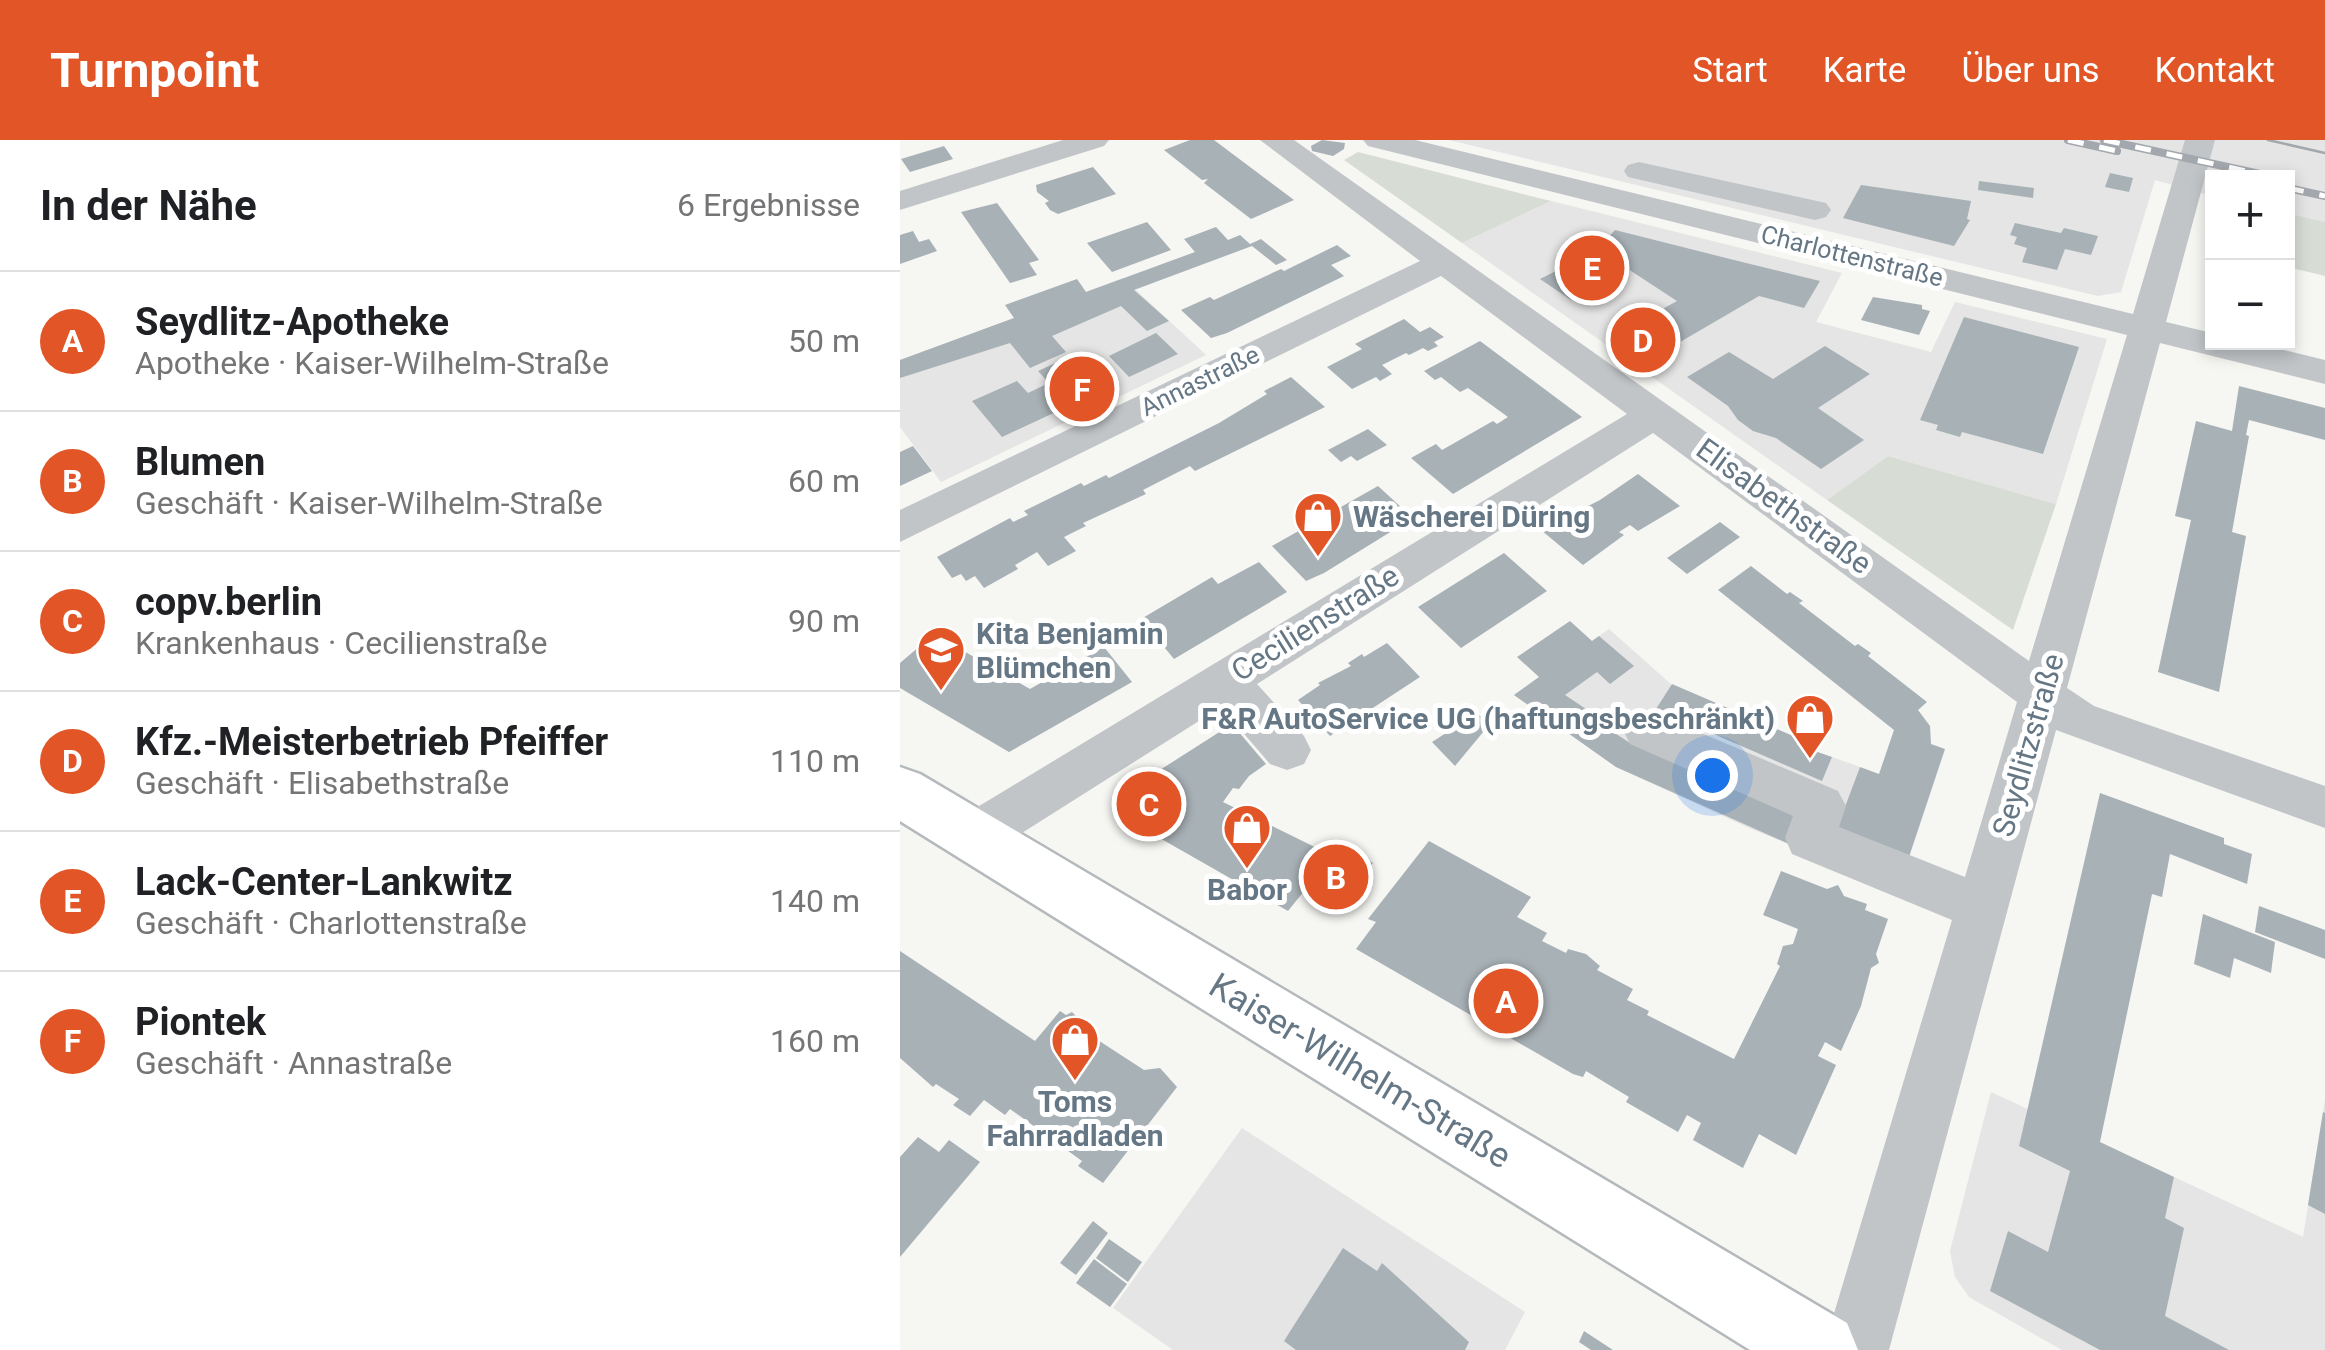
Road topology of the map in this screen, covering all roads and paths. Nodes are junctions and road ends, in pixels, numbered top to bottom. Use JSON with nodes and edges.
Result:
{"nodes":[{"id":1,"x":1094,"y":140,"type":"edge"},
{"id":2,"x":1275,"y":140,"type":"edge"},
{"id":3,"x":1378,"y":140,"type":"edge"},
{"id":4,"x":1498,"y":140,"type":"edge"},
{"id":5,"x":2200,"y":140,"type":"edge"},
{"id":6,"x":1554,"y":152,"type":"dead end"},
{"id":7,"x":1610,"y":165,"type":"dead end"},
{"id":8,"x":900,"y":201,"type":"edge"},
{"id":9,"x":1814,"y":210,"type":"dead end"},
{"id":10,"x":1446,"y":261,"type":"junction"},
{"id":11,"x":2149,"y":329,"type":"junction"},
{"id":12,"x":2325,"y":372,"type":"edge"},
{"id":13,"x":1657,"y":413,"type":"junction"},
{"id":14,"x":900,"y":527,"type":"edge"},
{"id":15,"x":1224,"y":679,"type":"junction"},
{"id":16,"x":2042,"y":694,"type":"junction"},
{"id":17,"x":1647,"y":730,"type":"dead end"},
{"id":18,"x":1287,"y":750,"type":"dead end"},
{"id":19,"x":900,"y":791,"type":"edge"},
{"id":20,"x":2325,"y":807,"type":"edge"},
{"id":21,"x":974,"y":836,"type":"junction"},
{"id":22,"x":1982,"y":908,"type":"junction"},
{"id":23,"x":1820,"y":1350,"type":"edge"},
{"id":24,"x":1856,"y":1350,"type":"edge"}],
"edges":[{"from":1,"to":8,"type":"street"},
{"from":2,"to":10,"type":"street","name":"Elisabethstraße"},
{"from":3,"to":11,"type":"street","name":"Charlottenstraße"},
{"from":4,"to":6,"type":"street"},
{"from":5,"to":11,"type":"street","name":"Seydlitzstraße"},
{"from":7,"to":9,"type":"street"},
{"from":10,"to":13,"type":"street","name":"Elisabethstraße"},
{"from":10,"to":14,"type":"street","name":"Annastraße"},
{"from":11,"to":12,"type":"street","name":"Charlottenstraße"},
{"from":11,"to":16,"type":"street","name":"Seydlitzstraße"},
{"from":13,"to":15,"type":"street","name":"Cecilienstraße"},
{"from":13,"to":16,"type":"street","name":"Elisabethstraße"},
{"from":15,"to":18,"type":"street"},
{"from":15,"to":21,"type":"street","name":"Cecilienstraße"},
{"from":16,"to":20,"type":"street","name":"Elisabethstraße"},
{"from":16,"to":22,"type":"street","name":"Seydlitzstraße"},
{"from":17,"to":22,"type":"street"},
{"from":19,"to":21,"type":"main road","name":"Kaiser-Wilhelm-Straße"},
{"from":21,"to":23,"type":"main road","name":"Kaiser-Wilhelm-Straße"},
{"from":22,"to":24,"type":"street","name":"Seydlitzstraße"}]}
